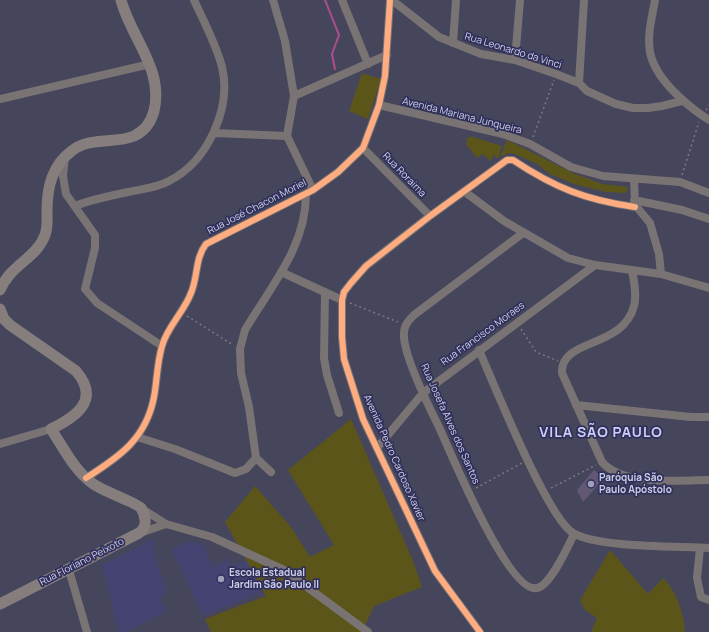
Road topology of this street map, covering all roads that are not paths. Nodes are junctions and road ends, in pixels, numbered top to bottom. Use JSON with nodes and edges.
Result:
{"nodes":[{"id":1,"x":121,"y":0,"type":"edge"},
{"id":2,"x":194,"y":0,"type":"edge"},
{"id":3,"x":273,"y":0,"type":"edge"},
{"id":4,"x":342,"y":0,"type":"edge"},
{"id":5,"x":391,"y":0,"type":"edge"},
{"id":6,"x":456,"y":0,"type":"edge"},
{"id":7,"x":520,"y":0,"type":"edge"},
{"id":8,"x":584,"y":0,"type":"edge"},
{"id":9,"x":655,"y":0,"type":"edge"},
{"id":10,"x":453,"y":43,"type":"junction"},
{"id":11,"x":387,"y":55,"type":"junction"},
{"id":12,"x":515,"y":60,"type":"junction"},
{"id":13,"x":150,"y":64,"type":"junction"},
{"id":14,"x":368,"y":64,"type":"junction"},
{"id":15,"x":579,"y":83,"type":"junction"},
{"id":16,"x":294,"y":96,"type":"junction"},
{"id":17,"x":0,"y":99,"type":"edge"},
{"id":18,"x":682,"y":101,"type":"junction"},
{"id":19,"x":379,"y":105,"type":"junction"},
{"id":20,"x":705,"y":118,"type":"edge"},
{"id":21,"x":214,"y":133,"type":"junction"},
{"id":22,"x":287,"y":136,"type":"junction"},
{"id":23,"x":363,"y":148,"type":"junction"},
{"id":24,"x":65,"y":157,"type":"junction"},
{"id":25,"x":634,"y":179,"type":"junction"},
{"id":26,"x":309,"y":192,"type":"junction"},
{"id":27,"x":465,"y":192,"type":"junction"},
{"id":28,"x":709,"y":193,"type":"edge"},
{"id":29,"x":635,"y":203,"type":"junction"},
{"id":30,"x":75,"y":206,"type":"junction"},
{"id":31,"x":430,"y":216,"type":"junction"},
{"id":32,"x":709,"y":219,"type":"edge"},
{"id":33,"x":523,"y":233,"type":"junction"},
{"id":34,"x":595,"y":265,"type":"junction"},
{"id":35,"x":632,"y":270,"type":"junction"},
{"id":36,"x":281,"y":272,"type":"junction"},
{"id":37,"x":661,"y":274,"type":"junction"},
{"id":38,"x":709,"y":288,"type":"edge"},
{"id":39,"x":0,"y":290,"type":"edge"},
{"id":40,"x":325,"y":292,"type":"junction"},
{"id":41,"x":342,"y":300,"type":"junction"},
{"id":42,"x":0,"y":309,"type":"edge"},
{"id":43,"x":162,"y":346,"type":"junction"},
{"id":44,"x":479,"y":350,"type":"junction"},
{"id":45,"x":423,"y":393,"type":"junction"},
{"id":46,"x":576,"y":405,"type":"junction"},
{"id":47,"x":339,"y":413,"type":"dead end"},
{"id":48,"x":709,"y":417,"type":"edge"},
{"id":49,"x":51,"y":429,"type":"junction"},
{"id":50,"x":137,"y":437,"type":"junction"},
{"id":51,"x":0,"y":444,"type":"edge"},
{"id":52,"x":377,"y":448,"type":"junction"},
{"id":53,"x":256,"y":458,"type":"junction"},
{"id":54,"x":271,"y":472,"type":"dead end"},
{"id":55,"x":86,"y":478,"type":"junction"},
{"id":56,"x":709,"y":480,"type":"edge"},
{"id":57,"x":141,"y":508,"type":"junction"},
{"id":58,"x":166,"y":524,"type":"junction"},
{"id":59,"x":140,"y":533,"type":"junction"},
{"id":60,"x":574,"y":534,"type":"junction"},
{"id":61,"x":700,"y":548,"type":"junction"},
{"id":62,"x":709,"y":548,"type":"edge"},
{"id":63,"x":68,"y":570,"type":"junction"},
{"id":64,"x":707,"y":600,"type":"edge"},
{"id":65,"x":0,"y":604,"type":"edge"},
{"id":66,"x":87,"y":632,"type":"edge"},
{"id":67,"x":368,"y":632,"type":"edge"},
{"id":68,"x":480,"y":632,"type":"edge"}],
"edges":[{"from":1,"to":13,"type":"street"},
{"from":2,"to":21,"type":"street"},
{"from":3,"to":16,"type":"street"},
{"from":4,"to":14,"type":"street"},
{"from":5,"to":10,"type":"street","name":"Rua Leonardo da Vinci"},
{"from":5,"to":11,"type":"street"},
{"from":6,"to":10,"type":"street"},
{"from":7,"to":12,"type":"street"},
{"from":8,"to":15,"type":"street"},
{"from":9,"to":18,"type":"street"},
{"from":10,"to":12,"type":"street","name":"Rua Leonardo da Vinci"},
{"from":11,"to":14,"type":"street"},
{"from":11,"to":19,"type":"street"},
{"from":12,"to":15,"type":"street","name":"Rua Leonardo da Vinci"},
{"from":13,"to":17,"type":"street"},
{"from":13,"to":24,"type":"street"},
{"from":14,"to":16,"type":"street"},
{"from":15,"to":18,"type":"street","name":"Rua Leonardo da Vinci"},
{"from":16,"to":22,"type":"street"},
{"from":18,"to":20,"type":"street"},
{"from":19,"to":23,"type":"street","name":"Rua José Chacon Moriel"},
{"from":19,"to":25,"type":"street","name":"Avenida Mariana Junqueira"},
{"from":21,"to":22,"type":"street"},
{"from":21,"to":30,"type":"street"},
{"from":22,"to":26,"type":"street"},
{"from":23,"to":26,"type":"street","name":"Rua José Chacon Moriel"},
{"from":23,"to":31,"type":"street","name":"Rua Roraima"},
{"from":24,"to":30,"type":"street"},
{"from":24,"to":39,"type":"street"},
{"from":25,"to":28,"type":"street","name":"Avenida Mariana Junqueira"},
{"from":25,"to":29,"type":"street"},
{"from":26,"to":36,"type":"street"},
{"from":26,"to":43,"type":"street","name":"Rua José Chacon Moriel"},
{"from":27,"to":29,"type":"street","name":"Avenida Pedro Cardoso Xavier"},
{"from":27,"to":31,"type":"street","name":"Avenida Pedro Cardoso Xavier"},
{"from":27,"to":33,"type":"street"},
{"from":29,"to":32,"type":"street"},
{"from":29,"to":37,"type":"street"},
{"from":30,"to":43,"type":"street"},
{"from":31,"to":41,"type":"street","name":"Avenida Pedro Cardoso Xavier"},
{"from":33,"to":34,"type":"street"},
{"from":33,"to":45,"type":"street","name":"Rua Josefa Alves dos Santos"},
{"from":34,"to":35,"type":"street"},
{"from":34,"to":44,"type":"street","name":"Rua Francisco Moraes"},
{"from":35,"to":37,"type":"street"},
{"from":35,"to":46,"type":"street"},
{"from":36,"to":40,"type":"street"},
{"from":36,"to":53,"type":"street"},
{"from":37,"to":38,"type":"street"},
{"from":40,"to":41,"type":"street"},
{"from":40,"to":47,"type":"street"},
{"from":41,"to":52,"type":"street","name":"Avenida Pedro Cardoso Xavier"},
{"from":42,"to":49,"type":"street"},
{"from":43,"to":50,"type":"street","name":"Rua José Chacon Moriel"},
{"from":44,"to":45,"type":"street","name":"Rua Francisco Moraes"},
{"from":44,"to":60,"type":"street"},
{"from":45,"to":52,"type":"street","name":"Rua Francisco Moraes"},
{"from":45,"to":60,"type":"street","name":"Rua Josefa Alves dos Santos"},
{"from":46,"to":48,"type":"street"},
{"from":46,"to":56,"type":"street"},
{"from":49,"to":51,"type":"street"},
{"from":49,"to":55,"type":"street"},
{"from":50,"to":53,"type":"street"},
{"from":50,"to":55,"type":"street","name":"Rua José Chacon Moriel"},
{"from":52,"to":68,"type":"street","name":"Avenida Pedro Cardoso Xavier"},
{"from":53,"to":54,"type":"street"},
{"from":55,"to":57,"type":"street"},
{"from":57,"to":58,"type":"street"},
{"from":57,"to":59,"type":"street"},
{"from":58,"to":59,"type":"street"},
{"from":58,"to":67,"type":"street"},
{"from":59,"to":63,"type":"street","name":"Rua Floriano Peixoto"},
{"from":60,"to":61,"type":"street"},
{"from":61,"to":62,"type":"street"},
{"from":61,"to":64,"type":"street"},
{"from":63,"to":65,"type":"street","name":"Rua Floriano Peixoto"},
{"from":63,"to":66,"type":"street"}]}
